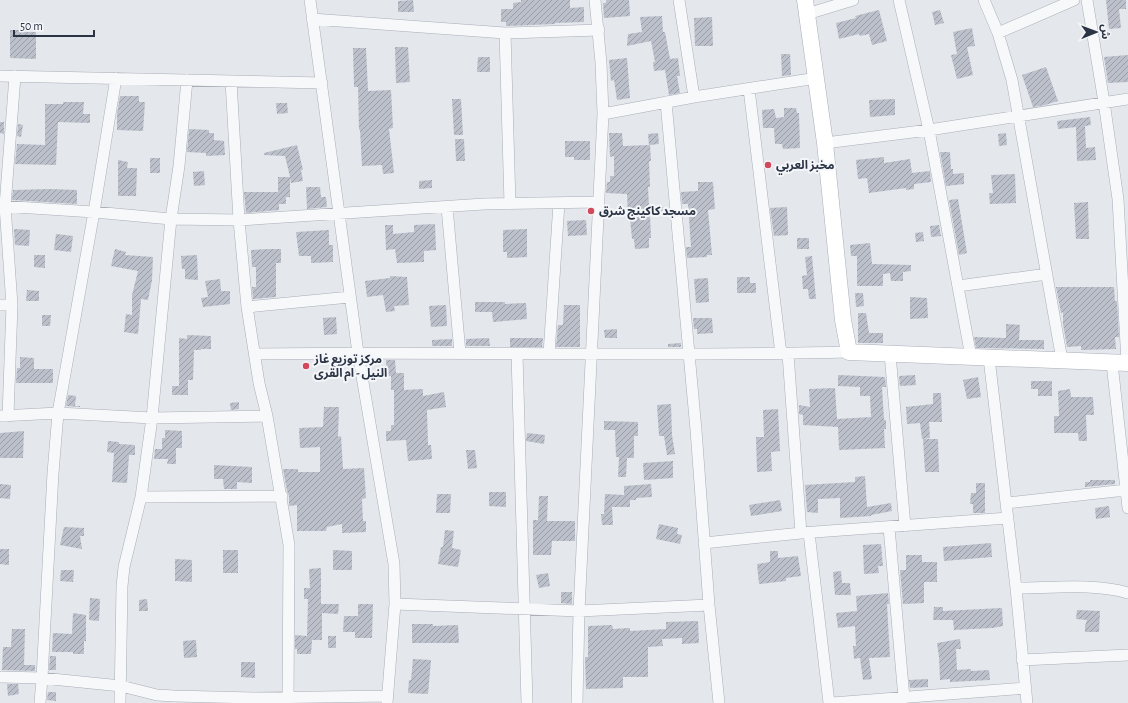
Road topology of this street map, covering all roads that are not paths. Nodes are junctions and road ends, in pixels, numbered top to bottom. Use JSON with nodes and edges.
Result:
{"nodes":[{"id":1,"x":310,"y":0,"type":"edge"},
{"id":2,"x":595,"y":0,"type":"edge"},
{"id":3,"x":679,"y":0,"type":"edge"},
{"id":4,"x":853,"y":0,"type":"edge"},
{"id":5,"x":899,"y":0,"type":"edge"},
{"id":6,"x":984,"y":0,"type":"edge"},
{"id":7,"x":1074,"y":0,"type":"edge"},
{"id":8,"x":1087,"y":0,"type":"edge"},
{"id":9,"x":806,"y":7,"type":"edge"},
{"id":10,"x":312,"y":18,"type":"junction"},
{"id":11,"x":599,"y":30,"type":"junction"},
{"id":12,"x":505,"y":33,"type":"junction"},
{"id":13,"x":998,"y":33,"type":"junction"},
{"id":14,"x":0,"y":76,"type":"edge"},
{"id":15,"x":15,"y":76,"type":"junction"},
{"id":16,"x":116,"y":78,"type":"junction"},
{"id":17,"x":816,"y":78,"type":"junction"},
{"id":18,"x":187,"y":80,"type":"junction"},
{"id":19,"x":231,"y":80,"type":"junction"},
{"id":20,"x":322,"y":83,"type":"junction"},
{"id":21,"x":749,"y":89,"type":"junction"},
{"id":22,"x":694,"y":97,"type":"junction"},
{"id":23,"x":1128,"y":99,"type":"edge"},
{"id":24,"x":666,"y":102,"type":"junction"},
{"id":25,"x":1104,"y":102,"type":"junction"},
{"id":26,"x":603,"y":114,"type":"junction"},
{"id":27,"x":1019,"y":116,"type":"junction"},
{"id":28,"x":929,"y":130,"type":"junction"},
{"id":29,"x":825,"y":143,"type":"junction"},
{"id":30,"x":559,"y":202,"type":"junction"},
{"id":31,"x":599,"y":202,"type":"junction"},
{"id":32,"x":510,"y":204,"type":"junction"},
{"id":33,"x":3,"y":206,"type":"edge"},
{"id":34,"x":447,"y":207,"type":"junction"},
{"id":35,"x":94,"y":212,"type":"junction"},
{"id":36,"x":339,"y":214,"type":"junction"},
{"id":37,"x":171,"y":219,"type":"junction"},
{"id":38,"x":239,"y":220,"type":"junction"},
{"id":39,"x":1047,"y":274,"type":"junction"},
{"id":40,"x":958,"y":286,"type":"junction"},
{"id":41,"x":350,"y":297,"type":"junction"},
{"id":42,"x":0,"y":305,"type":"edge"},
{"id":43,"x":12,"y":305,"type":"junction"},
{"id":44,"x":247,"y":307,"type":"junction"},
{"id":45,"x":849,"y":352,"type":"junction"},
{"id":46,"x":358,"y":353,"type":"junction"},
{"id":47,"x":460,"y":353,"type":"junction"},
{"id":48,"x":255,"y":354,"type":"junction"},
{"id":49,"x":517,"y":354,"type":"junction"},
{"id":50,"x":549,"y":354,"type":"junction"},
{"id":51,"x":591,"y":354,"type":"junction"},
{"id":52,"x":689,"y":354,"type":"junction"},
{"id":53,"x":784,"y":354,"type":"junction"},
{"id":54,"x":890,"y":354,"type":"junction"},
{"id":55,"x":971,"y":357,"type":"junction"},
{"id":56,"x":989,"y":358,"type":"junction"},
{"id":57,"x":1062,"y":360,"type":"junction"},
{"id":58,"x":1122,"y":363,"type":"edge"},
{"id":59,"x":58,"y":413,"type":"junction"},
{"id":60,"x":4,"y":416,"type":"edge"},
{"id":61,"x":267,"y":416,"type":"junction"},
{"id":62,"x":152,"y":418,"type":"junction"},
{"id":63,"x":1126,"y":490,"type":"junction"},
{"id":64,"x":282,"y":496,"type":"junction"},
{"id":65,"x":141,"y":497,"type":"junction"},
{"id":66,"x":1006,"y":503,"type":"junction"},
{"id":67,"x":1128,"y":508,"type":"edge"},
{"id":68,"x":1008,"y":518,"type":"junction"},
{"id":69,"x":905,"y":526,"type":"junction"},
{"id":70,"x":889,"y":527,"type":"junction"},
{"id":71,"x":805,"y":533,"type":"junction"},
{"id":72,"x":704,"y":543,"type":"junction"},
{"id":73,"x":1016,"y":588,"type":"junction"},
{"id":74,"x":1128,"y":593,"type":"edge"},
{"id":75,"x":395,"y":604,"type":"junction"},
{"id":76,"x":709,"y":605,"type":"junction"},
{"id":77,"x":524,"y":609,"type":"junction"},
{"id":78,"x":579,"y":611,"type":"junction"},
{"id":79,"x":1128,"y":654,"type":"edge"},
{"id":80,"x":1022,"y":660,"type":"junction"},
{"id":81,"x":0,"y":677,"type":"edge"},
{"id":82,"x":42,"y":678,"type":"junction"},
{"id":83,"x":121,"y":686,"type":"junction"},
{"id":84,"x":1026,"y":688,"type":"junction"},
{"id":85,"x":904,"y":698,"type":"junction"},
{"id":86,"x":387,"y":699,"type":"edge"},
{"id":87,"x":932,"y":699,"type":"edge"},
{"id":88,"x":203,"y":700,"type":"edge"},
{"id":89,"x":288,"y":700,"type":"edge"},
{"id":90,"x":40,"y":703,"type":"edge"},
{"id":91,"x":120,"y":703,"type":"edge"},
{"id":92,"x":527,"y":703,"type":"edge"},
{"id":93,"x":577,"y":703,"type":"edge"},
{"id":94,"x":719,"y":703,"type":"edge"},
{"id":95,"x":829,"y":703,"type":"edge"},
{"id":96,"x":832,"y":703,"type":"edge"},
{"id":97,"x":1027,"y":703,"type":"edge"}],
"edges":[{"from":1,"to":10,"type":"street"},
{"from":2,"to":11,"type":"street"},
{"from":3,"to":22,"type":"street"},
{"from":4,"to":9,"type":"street"},
{"from":5,"to":28,"type":"street"},
{"from":6,"to":13,"type":"street"},
{"from":7,"to":13,"type":"street"},
{"from":8,"to":25,"type":"street"},
{"from":9,"to":17,"type":"street"},
{"from":10,"to":12,"type":"street"},
{"from":10,"to":20,"type":"street"},
{"from":11,"to":12,"type":"street"},
{"from":11,"to":26,"type":"street"},
{"from":12,"to":32,"type":"street"},
{"from":13,"to":27,"type":"street"},
{"from":14,"to":15,"type":"street"},
{"from":15,"to":16,"type":"street"},
{"from":15,"to":33,"type":"street"},
{"from":16,"to":18,"type":"street"},
{"from":16,"to":35,"type":"street"},
{"from":17,"to":21,"type":"street"},
{"from":17,"to":29,"type":"street"},
{"from":18,"to":19,"type":"street"},
{"from":18,"to":37,"type":"street"},
{"from":19,"to":20,"type":"street"},
{"from":19,"to":38,"type":"street"},
{"from":20,"to":36,"type":"street"},
{"from":21,"to":22,"type":"street"},
{"from":21,"to":53,"type":"street"},
{"from":22,"to":24,"type":"street"},
{"from":23,"to":25,"type":"street"},
{"from":24,"to":26,"type":"street"},
{"from":24,"to":52,"type":"street"},
{"from":25,"to":27,"type":"street"},
{"from":25,"to":58,"type":"street"},
{"from":26,"to":31,"type":"street"},
{"from":27,"to":28,"type":"street"},
{"from":27,"to":39,"type":"street"},
{"from":28,"to":29,"type":"street"},
{"from":28,"to":40,"type":"street"},
{"from":29,"to":45,"type":"street"},
{"from":30,"to":31,"type":"street"},
{"from":30,"to":32,"type":"street"},
{"from":30,"to":50,"type":"street"},
{"from":31,"to":51,"type":"street"},
{"from":32,"to":34,"type":"street"},
{"from":33,"to":35,"type":"street"},
{"from":33,"to":43,"type":"street"},
{"from":34,"to":36,"type":"street"},
{"from":34,"to":47,"type":"street"},
{"from":35,"to":37,"type":"street"},
{"from":35,"to":59,"type":"street"},
{"from":36,"to":38,"type":"street"},
{"from":36,"to":41,"type":"street"},
{"from":37,"to":38,"type":"street"},
{"from":37,"to":62,"type":"street"},
{"from":38,"to":44,"type":"street"},
{"from":39,"to":40,"type":"street"},
{"from":39,"to":57,"type":"street"},
{"from":40,"to":55,"type":"street"},
{"from":41,"to":44,"type":"street"},
{"from":41,"to":46,"type":"street"},
{"from":42,"to":43,"type":"street"},
{"from":43,"to":60,"type":"street"},
{"from":44,"to":48,"type":"street"},
{"from":45,"to":53,"type":"street"},
{"from":45,"to":54,"type":"street"},
{"from":46,"to":47,"type":"street"},
{"from":46,"to":48,"type":"street"},
{"from":46,"to":75,"type":"street"},
{"from":47,"to":49,"type":"street"},
{"from":48,"to":61,"type":"street"},
{"from":49,"to":50,"type":"street"},
{"from":49,"to":77,"type":"street"},
{"from":50,"to":51,"type":"street"},
{"from":51,"to":52,"type":"street"},
{"from":51,"to":78,"type":"street"},
{"from":52,"to":53,"type":"street"},
{"from":52,"to":72,"type":"street"},
{"from":53,"to":71,"type":"street"},
{"from":54,"to":55,"type":"street"},
{"from":54,"to":69,"type":"street"},
{"from":55,"to":56,"type":"street"},
{"from":56,"to":57,"type":"street"},
{"from":56,"to":66,"type":"street"},
{"from":57,"to":58,"type":"street"},
{"from":58,"to":63,"type":"street"},
{"from":59,"to":60,"type":"street"},
{"from":59,"to":62,"type":"street"},
{"from":59,"to":82,"type":"street"},
{"from":61,"to":62,"type":"street"},
{"from":61,"to":64,"type":"street"},
{"from":62,"to":65,"type":"street"},
{"from":63,"to":66,"type":"street"},
{"from":63,"to":67,"type":"street"},
{"from":64,"to":65,"type":"street"},
{"from":64,"to":89,"type":"street"},
{"from":65,"to":83,"type":"street"},
{"from":66,"to":68,"type":"street"},
{"from":68,"to":69,"type":"street"},
{"from":68,"to":73,"type":"street"},
{"from":69,"to":70,"type":"street"},
{"from":70,"to":71,"type":"street"},
{"from":70,"to":85,"type":"street"},
{"from":71,"to":72,"type":"street"},
{"from":71,"to":95,"type":"street"},
{"from":72,"to":76,"type":"street"},
{"from":73,"to":74,"type":"street"},
{"from":73,"to":80,"type":"street"},
{"from":75,"to":77,"type":"street"},
{"from":75,"to":86,"type":"street"},
{"from":76,"to":78,"type":"street"},
{"from":76,"to":94,"type":"street"},
{"from":77,"to":78,"type":"street"},
{"from":77,"to":92,"type":"street"},
{"from":78,"to":93,"type":"street"},
{"from":79,"to":80,"type":"street"},
{"from":80,"to":84,"type":"street"},
{"from":81,"to":82,"type":"street"},
{"from":82,"to":83,"type":"street"},
{"from":82,"to":90,"type":"street"},
{"from":83,"to":88,"type":"street"},
{"from":83,"to":91,"type":"street"},
{"from":84,"to":87,"type":"street"},
{"from":84,"to":97,"type":"street"},
{"from":85,"to":87,"type":"street"},
{"from":85,"to":96,"type":"street"},
{"from":86,"to":89,"type":"street"},
{"from":88,"to":89,"type":"street"}]}
